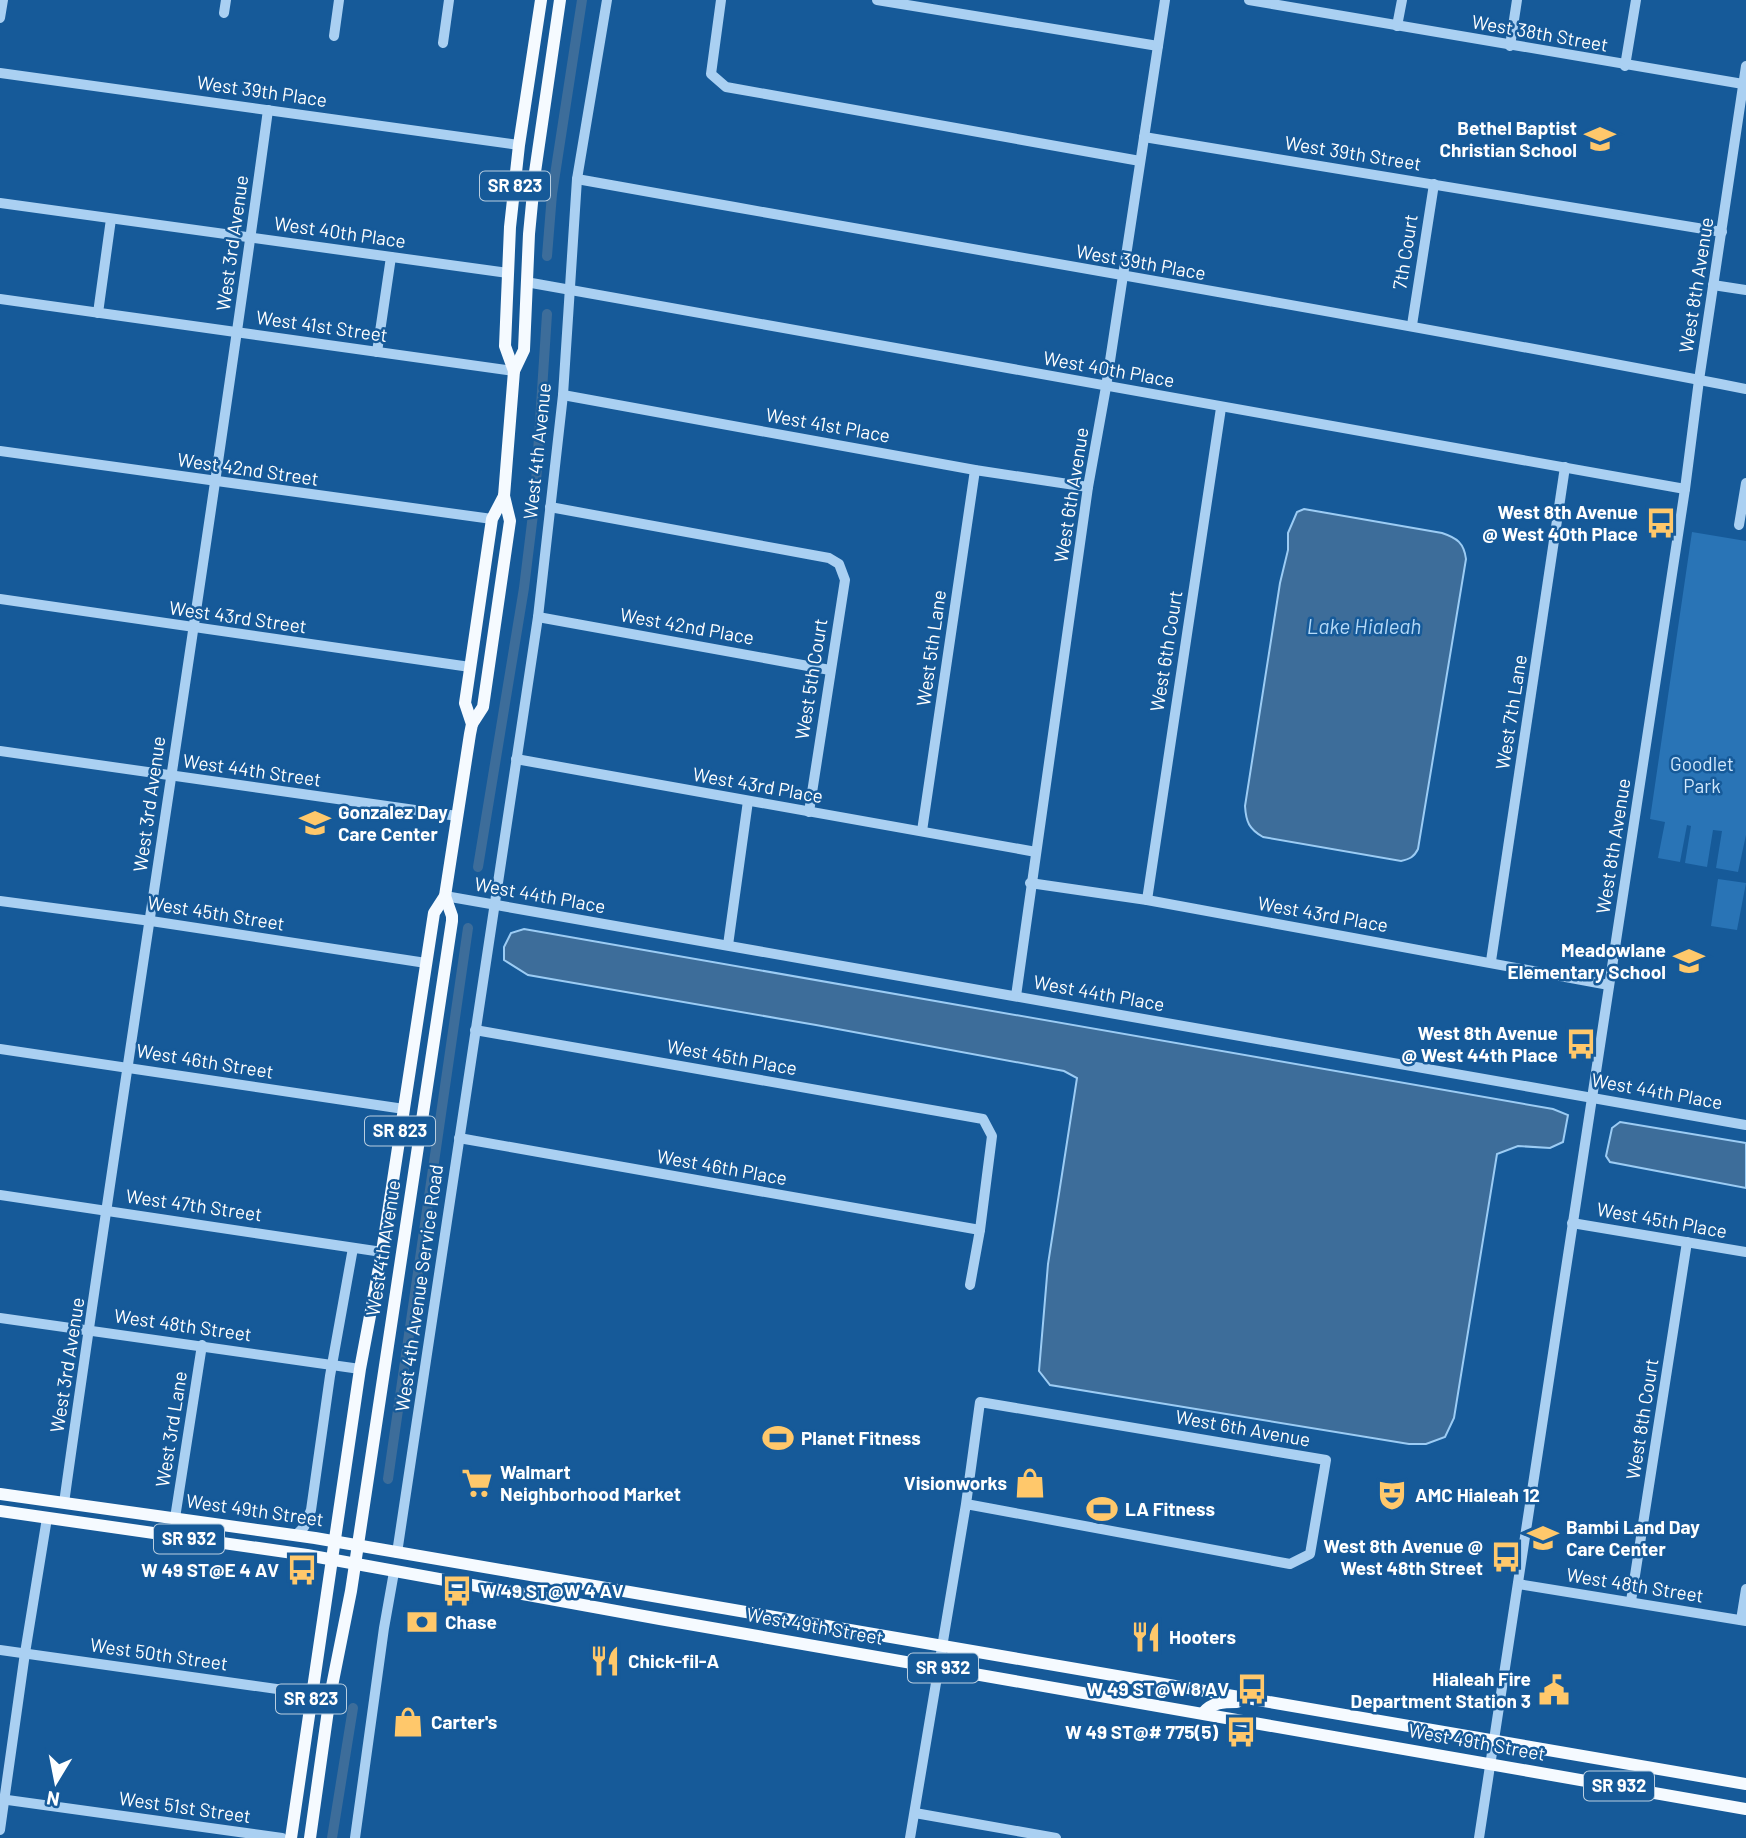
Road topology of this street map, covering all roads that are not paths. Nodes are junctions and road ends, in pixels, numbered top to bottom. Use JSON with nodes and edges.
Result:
{"nodes":[{"id":1,"x":2,"y":0,"type":"edge"},
{"id":2,"x":226,"y":0,"type":"edge"},
{"id":3,"x":339,"y":0,"type":"edge"},
{"id":4,"x":449,"y":0,"type":"edge"},
{"id":5,"x":541,"y":0,"type":"edge"},
{"id":6,"x":560,"y":0,"type":"edge"},
{"id":7,"x":607,"y":0,"type":"edge"},
{"id":8,"x":721,"y":0,"type":"edge"},
{"id":9,"x":877,"y":0,"type":"edge"},
{"id":10,"x":1165,"y":0,"type":"edge"},
{"id":11,"x":1250,"y":0,"type":"edge"},
{"id":12,"x":1402,"y":0,"type":"edge"},
{"id":13,"x":1517,"y":0,"type":"edge"},
{"id":14,"x":1636,"y":0,"type":"edge"},
{"id":15,"x":1284,"y":3,"type":"edge"},
{"id":16,"x":224,"y":13,"type":"dead end"},
{"id":17,"x":0,"y":18,"type":"edge"},
{"id":18,"x":1397,"y":26,"type":"junction"},
{"id":19,"x":334,"y":36,"type":"dead end"},
{"id":20,"x":443,"y":43,"type":"dead end"},
{"id":21,"x":1158,"y":46,"type":"junction"},
{"id":22,"x":1510,"y":46,"type":"junction"},
{"id":23,"x":1625,"y":66,"type":"junction"},
{"id":24,"x":1746,"y":66,"type":"edge"},
{"id":25,"x":0,"y":73,"type":"edge"},
{"id":26,"x":1743,"y":85,"type":"junction"},
{"id":27,"x":268,"y":110,"type":"junction"},
{"id":28,"x":1144,"y":137,"type":"junction"},
{"id":29,"x":519,"y":145,"type":"junction"},
{"id":30,"x":1140,"y":161,"type":"junction"},
{"id":31,"x":577,"y":179,"type":"junction"},
{"id":32,"x":1434,"y":184,"type":"junction"},
{"id":33,"x":0,"y":203,"type":"edge"},
{"id":34,"x":111,"y":219,"type":"junction"},
{"id":35,"x":1722,"y":232,"type":"junction"},
{"id":36,"x":251,"y":236,"type":"junction"},
{"id":37,"x":391,"y":257,"type":"junction"},
{"id":38,"x":508,"y":274,"type":"junction"},
{"id":39,"x":1123,"y":276,"type":"junction"},
{"id":40,"x":526,"y":282,"type":"junction"},
{"id":41,"x":1713,"y":285,"type":"junction"},
{"id":42,"x":569,"y":289,"type":"junction"},
{"id":43,"x":1746,"y":290,"type":"edge"},
{"id":44,"x":0,"y":299,"type":"edge"},
{"id":45,"x":98,"y":313,"type":"junction"},
{"id":46,"x":1412,"y":325,"type":"junction"},
{"id":47,"x":236,"y":332,"type":"junction"},
{"id":48,"x":377,"y":352,"type":"junction"},
{"id":49,"x":514,"y":371,"type":"junction"},
{"id":50,"x":1699,"y":380,"type":"junction"},
{"id":51,"x":1107,"y":387,"type":"junction"},
{"id":52,"x":1746,"y":389,"type":"edge"},
{"id":53,"x":563,"y":395,"type":"junction"},
{"id":54,"x":1221,"y":408,"type":"junction"},
{"id":55,"x":0,"y":451,"type":"edge"},
{"id":56,"x":1565,"y":467,"type":"junction"},
{"id":57,"x":975,"y":470,"type":"junction"},
{"id":58,"x":214,"y":482,"type":"junction"},
{"id":59,"x":1746,"y":486,"type":"edge"},
{"id":60,"x":1088,"y":487,"type":"junction"},
{"id":61,"x":1685,"y":489,"type":"junction"},
{"id":62,"x":504,"y":496,"type":"junction"},
{"id":63,"x":550,"y":507,"type":"junction"},
{"id":64,"x":492,"y":519,"type":"junction"},
{"id":65,"x":1738,"y":525,"type":"dead end"},
{"id":66,"x":0,"y":599,"type":"edge"},
{"id":67,"x":538,"y":617,"type":"junction"},
{"id":68,"x":192,"y":629,"type":"junction"},
{"id":69,"x":470,"y":667,"type":"junction"},
{"id":70,"x":830,"y":670,"type":"junction"},
{"id":71,"x":472,"y":724,"type":"junction"},
{"id":72,"x":0,"y":751,"type":"edge"},
{"id":73,"x":516,"y":759,"type":"junction"},
{"id":74,"x":170,"y":776,"type":"junction"},
{"id":75,"x":748,"y":801,"type":"junction"},
{"id":76,"x":809,"y":812,"type":"junction"},
{"id":77,"x":457,"y":816,"type":"junction"},
{"id":78,"x":922,"y":831,"type":"junction"},
{"id":79,"x":1036,"y":852,"type":"junction"},
{"id":80,"x":1030,"y":883,"type":"junction"},
{"id":81,"x":445,"y":896,"type":"junction"},
{"id":82,"x":1147,"y":900,"type":"junction"},
{"id":83,"x":0,"y":901,"type":"edge"},
{"id":84,"x":494,"y":904,"type":"junction"},
{"id":85,"x":151,"y":921,"type":"junction"},
{"id":86,"x":728,"y":945,"type":"junction"},
{"id":87,"x":1491,"y":961,"type":"junction"},
{"id":88,"x":426,"y":963,"type":"junction"},
{"id":89,"x":1609,"y":985,"type":"junction"},
{"id":90,"x":1016,"y":996,"type":"junction"},
{"id":91,"x":475,"y":1030,"type":"junction"},
{"id":92,"x":0,"y":1049,"type":"edge"},
{"id":93,"x":129,"y":1068,"type":"junction"},
{"id":94,"x":1592,"y":1098,"type":"junction"},
{"id":95,"x":404,"y":1109,"type":"junction"},
{"id":96,"x":1746,"y":1125,"type":"edge"},
{"id":97,"x":419,"y":1135,"type":"junction"},
{"id":98,"x":459,"y":1138,"type":"junction"},
{"id":99,"x":0,"y":1195,"type":"edge"},
{"id":100,"x":108,"y":1210,"type":"junction"},
{"id":101,"x":1572,"y":1223,"type":"junction"},
{"id":102,"x":980,"y":1230,"type":"junction"},
{"id":103,"x":1687,"y":1242,"type":"junction"},
{"id":104,"x":353,"y":1248,"type":"junction"},
{"id":105,"x":382,"y":1252,"type":"junction"},
{"id":106,"x":1746,"y":1252,"type":"edge"},
{"id":107,"x":398,"y":1279,"type":"junction"},
{"id":108,"x":970,"y":1285,"type":"dead end"},
{"id":109,"x":0,"y":1318,"type":"edge"},
{"id":110,"x":90,"y":1329,"type":"junction"},
{"id":111,"x":202,"y":1345,"type":"junction"},
{"id":112,"x":333,"y":1365,"type":"junction"},
{"id":113,"x":360,"y":1369,"type":"junction"},
{"id":114,"x":0,"y":1494,"type":"edge"},
{"id":115,"x":24,"y":1498,"type":"junction"},
{"id":116,"x":64,"y":1503,"type":"junction"},
{"id":117,"x":966,"y":1504,"type":"junction"},
{"id":118,"x":84,"y":1506,"type":"junction"},
{"id":119,"x":0,"y":1511,"type":"edge"},
{"id":120,"x":47,"y":1518,"type":"junction"},
{"id":121,"x":175,"y":1518,"type":"junction"},
{"id":122,"x":296,"y":1535,"type":"junction"},
{"id":123,"x":334,"y":1541,"type":"junction"},
{"id":124,"x":357,"y":1545,"type":"junction"},
{"id":125,"x":397,"y":1553,"type":"junction"},
{"id":126,"x":331,"y":1560,"type":"junction"},
{"id":127,"x":355,"y":1565,"type":"junction"},
{"id":128,"x":394,"y":1572,"type":"junction"},
{"id":129,"x":1518,"y":1584,"type":"junction"},
{"id":130,"x":1746,"y":1589,"type":"edge"},
{"id":131,"x":1631,"y":1601,"type":"junction"},
{"id":132,"x":1744,"y":1620,"type":"edge"},
{"id":133,"x":943,"y":1645,"type":"junction"},
{"id":134,"x":0,"y":1650,"type":"edge"},
{"id":135,"x":25,"y":1653,"type":"junction"},
{"id":136,"x":939,"y":1667,"type":"junction"},
{"id":137,"x":1207,"y":1691,"type":"junction"},
{"id":138,"x":312,"y":1694,"type":"junction"},
{"id":139,"x":1141,"y":1702,"type":"junction"},
{"id":140,"x":1269,"y":1702,"type":"junction"},
{"id":141,"x":1203,"y":1713,"type":"junction"},
{"id":142,"x":1495,"y":1740,"type":"junction"},
{"id":143,"x":1491,"y":1764,"type":"junction"},
{"id":144,"x":1662,"y":1769,"type":"junction"},
{"id":145,"x":1587,"y":1781,"type":"junction"},
{"id":146,"x":1746,"y":1784,"type":"edge"},
{"id":147,"x":2,"y":1799,"type":"edge"},
{"id":148,"x":1746,"y":1809,"type":"edge"},
{"id":149,"x":915,"y":1813,"type":"junction"},
{"id":150,"x":0,"y":1830,"type":"edge"},
{"id":151,"x":282,"y":1838,"type":"edge"},
{"id":152,"x":291,"y":1838,"type":"edge"},
{"id":153,"x":310,"y":1838,"type":"edge"},
{"id":154,"x":355,"y":1838,"type":"edge"},
{"id":155,"x":911,"y":1838,"type":"edge"},
{"id":156,"x":1056,"y":1838,"type":"edge"},
{"id":157,"x":1479,"y":1838,"type":"edge"}],
"edges":[{"from":1,"to":17,"type":"street"},
{"from":2,"to":16,"type":"street"},
{"from":3,"to":19,"type":"street"},
{"from":4,"to":20,"type":"street"},
{"from":5,"to":29,"type":"main road","name":"West 4th Avenue","number":"SR 823"},
{"from":6,"to":40,"type":"main road","name":"West 4th Avenue","number":"SR 823"},
{"from":7,"to":31,"type":"street","name":"West 4th Avenue"},
{"from":8,"to":30,"type":"street"},
{"from":9,"to":21,"type":"street"},
{"from":10,"to":21,"type":"street","name":"West 6th Avenue"},
{"from":11,"to":15,"type":"street","name":"West 38th Street"},
{"from":12,"to":18,"type":"street"},
{"from":13,"to":22,"type":"street"},
{"from":14,"to":23,"type":"street"},
{"from":15,"to":18,"type":"street","name":"West 38th Street"},
{"from":18,"to":22,"type":"street","name":"West 38th Street"},
{"from":21,"to":28,"type":"street","name":"West 6th Avenue"},
{"from":22,"to":23,"type":"street","name":"West 38th Street"},
{"from":23,"to":26,"type":"street","name":"West 38th Street"},
{"from":24,"to":26,"type":"street","name":"West 8th Avenue"},
{"from":25,"to":27,"type":"street","name":"West 39th Place"},
{"from":26,"to":35,"type":"street","name":"West 8th Avenue"},
{"from":27,"to":29,"type":"street","name":"West 39th Place"},
{"from":27,"to":36,"type":"street","name":"West 3rd Avenue"},
{"from":28,"to":30,"type":"street","name":"West 6th Avenue"},
{"from":28,"to":32,"type":"street","name":"West 39th Street"},
{"from":29,"to":38,"type":"main road","name":"West 4th Avenue","number":"SR 823"},
{"from":30,"to":39,"type":"street","name":"West 6th Avenue"},
{"from":31,"to":39,"type":"street","name":"West 39th Place"},
{"from":31,"to":42,"type":"street","name":"West 4th Avenue"},
{"from":32,"to":35,"type":"street","name":"West 39th Street"},
{"from":32,"to":46,"type":"street","name":"7th Court"},
{"from":33,"to":34,"type":"street","name":"West 40th Place"},
{"from":34,"to":36,"type":"street","name":"West 40th Place"},
{"from":34,"to":45,"type":"street"},
{"from":35,"to":41,"type":"street","name":"West 8th Avenue"},
{"from":36,"to":37,"type":"street","name":"West 40th Place"},
{"from":36,"to":47,"type":"street","name":"West 3rd Avenue"},
{"from":37,"to":38,"type":"street","name":"West 40th Place"},
{"from":37,"to":48,"type":"street"},
{"from":38,"to":49,"type":"main road","name":"West 4th Avenue","number":"SR 823"},
{"from":39,"to":46,"type":"street","name":"West 39th Place"},
{"from":39,"to":51,"type":"street","name":"West 6th Avenue"},
{"from":40,"to":42,"type":"street","name":"West 40th Place"},
{"from":40,"to":49,"type":"main road","name":"West 4th Avenue","number":"SR 823"},
{"from":41,"to":43,"type":"street"},
{"from":41,"to":50,"type":"street","name":"West 8th Avenue"},
{"from":42,"to":51,"type":"street","name":"West 40th Place"},
{"from":42,"to":53,"type":"street","name":"West 4th Avenue"},
{"from":44,"to":45,"type":"street","name":"West 41st Street"},
{"from":45,"to":47,"type":"street","name":"West 41st Street"},
{"from":46,"to":50,"type":"street","name":"West 39th Place"},
{"from":47,"to":48,"type":"street","name":"West 41st Street"},
{"from":47,"to":58,"type":"street","name":"West 3rd Avenue"},
{"from":48,"to":49,"type":"street","name":"West 41st Street"},
{"from":49,"to":62,"type":"main road","name":"West 4th Avenue","number":"SR 823"},
{"from":50,"to":52,"type":"street","name":"West 39th Place"},
{"from":50,"to":61,"type":"street","name":"West 8th Avenue"},
{"from":51,"to":54,"type":"street","name":"West 40th Place"},
{"from":51,"to":60,"type":"street","name":"West 6th Avenue"},
{"from":53,"to":57,"type":"street","name":"West 41st Place"},
{"from":53,"to":63,"type":"street","name":"West 4th Avenue"},
{"from":54,"to":56,"type":"street","name":"West 40th Place"},
{"from":54,"to":82,"type":"street","name":"West 6th Court"},
{"from":55,"to":58,"type":"street","name":"West 42nd Street"},
{"from":56,"to":61,"type":"street","name":"West 40th Place"},
{"from":56,"to":87,"type":"street","name":"West 7th Lane"},
{"from":57,"to":60,"type":"street","name":"West 41st Place"},
{"from":57,"to":78,"type":"street","name":"West 5th Lane"},
{"from":58,"to":64,"type":"street","name":"West 42nd Street"},
{"from":58,"to":68,"type":"street","name":"West 3rd Avenue"},
{"from":59,"to":65,"type":"street"},
{"from":60,"to":79,"type":"street","name":"West 6th Avenue"},
{"from":61,"to":89,"type":"street","name":"West 8th Avenue"},
{"from":62,"to":64,"type":"main road","name":"West 4th Avenue","number":"SR 823"},
{"from":62,"to":71,"type":"main road","name":"West 4th Avenue","number":"SR 823"},
{"from":63,"to":67,"type":"street","name":"West 4th Avenue"},
{"from":63,"to":70,"type":"street","name":"West 5th Court"},
{"from":64,"to":69,"type":"main road","name":"West 4th Avenue","number":"SR 823"},
{"from":66,"to":68,"type":"street","name":"West 43rd Street"},
{"from":67,"to":70,"type":"street","name":"West 42nd Place"},
{"from":67,"to":73,"type":"street","name":"West 4th Avenue"},
{"from":68,"to":69,"type":"street","name":"West 43rd Street"},
{"from":68,"to":74,"type":"street","name":"West 3rd Avenue"},
{"from":69,"to":71,"type":"main road","name":"West 4th Avenue","number":"SR 823"},
{"from":70,"to":76,"type":"street","name":"West 5th Court"},
{"from":71,"to":77,"type":"main road","name":"West 4th Avenue","number":"SR 823"},
{"from":72,"to":74,"type":"street","name":"West 44th Street"},
{"from":73,"to":75,"type":"street","name":"West 43rd Place"},
{"from":73,"to":84,"type":"street","name":"West 4th Avenue"},
{"from":74,"to":77,"type":"street","name":"West 44th Street"},
{"from":74,"to":85,"type":"street","name":"West 3rd Avenue"},
{"from":75,"to":76,"type":"street","name":"West 43rd Place"},
{"from":75,"to":86,"type":"street"},
{"from":76,"to":78,"type":"street","name":"West 43rd Place"},
{"from":77,"to":81,"type":"main road","name":"West 4th Avenue","number":"SR 823"},
{"from":78,"to":79,"type":"street","name":"West 43rd Place"},
{"from":79,"to":80,"type":"street","name":"West 6th Avenue"},
{"from":80,"to":82,"type":"street","name":"West 43rd Place"},
{"from":80,"to":90,"type":"street","name":"West 6th Avenue"},
{"from":81,"to":84,"type":"street","name":"West 44th Place"},
{"from":81,"to":88,"type":"main road","name":"West 4th Avenue","number":"SR 823"},
{"from":81,"to":97,"type":"main road","name":"West 4th Avenue","number":"SR 823"},
{"from":82,"to":87,"type":"street","name":"West 43rd Place"},
{"from":83,"to":85,"type":"street","name":"West 45th Street"},
{"from":84,"to":86,"type":"street","name":"West 44th Place"},
{"from":84,"to":91,"type":"street","name":"West 4th Avenue Service Road"},
{"from":85,"to":88,"type":"street","name":"West 45th Street"},
{"from":85,"to":93,"type":"street","name":"West 3rd Avenue"},
{"from":86,"to":90,"type":"street","name":"West 44th Place"},
{"from":87,"to":89,"type":"street","name":"West 43rd Place"},
{"from":88,"to":95,"type":"main road","name":"West 4th Avenue","number":"SR 823"},
{"from":89,"to":94,"type":"street","name":"West 8th Avenue"},
{"from":90,"to":94,"type":"street","name":"West 44th Place"},
{"from":91,"to":98,"type":"street","name":"West 4th Avenue Service Road"},
{"from":91,"to":102,"type":"street","name":"West 45th Place"},
{"from":92,"to":93,"type":"street","name":"West 46th Street"},
{"from":93,"to":95,"type":"street","name":"West 46th Street"},
{"from":93,"to":100,"type":"street","name":"West 3rd Avenue"},
{"from":94,"to":96,"type":"street","name":"West 44th Place"},
{"from":94,"to":101,"type":"street","name":"West 8th Avenue"},
{"from":95,"to":97,"type":"main road"},
{"from":95,"to":105,"type":"main road","name":"West 4th Avenue","number":"SR 823"},
{"from":97,"to":107,"type":"main road","name":"West 4th Avenue","number":"SR 823"},
{"from":98,"to":102,"type":"street","name":"West 46th Place"},
{"from":98,"to":125,"type":"street","name":"West 4th Avenue Service Road"},
{"from":99,"to":100,"type":"street","name":"West 47th Street"},
{"from":100,"to":104,"type":"street","name":"West 47th Street"},
{"from":100,"to":110,"type":"street","name":"West 3rd Avenue"},
{"from":101,"to":103,"type":"street","name":"West 45th Place"},
{"from":101,"to":129,"type":"street","name":"West 8th Avenue"},
{"from":102,"to":108,"type":"street"},
{"from":103,"to":106,"type":"street","name":"West 45th Place"},
{"from":103,"to":131,"type":"street","name":"West 8th Court"},
{"from":104,"to":105,"type":"street","name":"West 47th Street"},
{"from":104,"to":112,"type":"street"},
{"from":105,"to":107,"type":"main road"},
{"from":105,"to":113,"type":"main road","name":"West 4th Avenue","number":"SR 823"},
{"from":107,"to":124,"type":"main road","name":"West 4th Avenue","number":"SR 823"},
{"from":109,"to":110,"type":"street","name":"West 48th Street"},
{"from":110,"to":111,"type":"street","name":"West 48th Street"},
{"from":110,"to":116,"type":"street","name":"West 3rd Avenue"},
{"from":111,"to":112,"type":"street","name":"West 48th Street"},
{"from":111,"to":121,"type":"street","name":"West 3rd Lane"},
{"from":112,"to":113,"type":"street","name":"West 48th Street"},
{"from":112,"to":122,"type":"street"},
{"from":113,"to":123,"type":"main road","name":"West 4th Avenue","number":"SR 823"},
{"from":114,"to":115,"type":"main road","name":"West 49th Street","number":"SR 932"},
{"from":115,"to":116,"type":"main road","name":"West 49th Street","number":"SR 932"},
{"from":115,"to":120,"type":"main road"},
{"from":116,"to":118,"type":"main road","name":"West 49th Street","number":"SR 932"},
{"from":117,"to":117,"type":"street","name":"West 6th Avenue"},
{"from":117,"to":133,"type":"street","name":"West 6th Avenue"},
{"from":118,"to":120,"type":"main road"},
{"from":118,"to":121,"type":"main road","name":"West 49th Street","number":"SR 932"},
{"from":119,"to":120,"type":"main road","name":"West 49th Street","number":"SR 932"},
{"from":120,"to":126,"type":"main road","name":"West 49th Street","number":"SR 932"},
{"from":120,"to":135,"type":"street"},
{"from":121,"to":122,"type":"main road","name":"West 49th Street","number":"SR 932"},
{"from":122,"to":123,"type":"main road","name":"West 49th Street","number":"SR 932"},
{"from":123,"to":124,"type":"main road","name":"West 49th Street","number":"SR 932"},
{"from":123,"to":126,"type":"main road","name":"West 4th Avenue","number":"SR 823"},
{"from":124,"to":125,"type":"main road","name":"West 49th Street","number":"SR 932"},
{"from":124,"to":127,"type":"main road","name":"West 4th Avenue","number":"SR 823"},
{"from":125,"to":133,"type":"main road","name":"West 49th Street","number":"SR 932"},
{"from":126,"to":127,"type":"main road","name":"West 49th Street","number":"SR 932"},
{"from":126,"to":138,"type":"main road","number":"SR 823"},
{"from":127,"to":128,"type":"main road","name":"West 49th Street","number":"SR 932"},
{"from":127,"to":153,"type":"main road","number":"SR 823"},
{"from":128,"to":136,"type":"main road","name":"West 49th Street","number":"SR 932"},
{"from":128,"to":154,"type":"street"},
{"from":129,"to":131,"type":"street","name":"West 48th Street"},
{"from":129,"to":142,"type":"street","name":"West 8th Avenue"},
{"from":130,"to":132,"type":"street"},
{"from":131,"to":132,"type":"street","name":"West 48th Street"},
{"from":133,"to":136,"type":"street","name":"West 6th Avenue"},
{"from":133,"to":137,"type":"main road","name":"West 49th Street","number":"SR 932"},
{"from":134,"to":135,"type":"street","name":"West 50th Street"},
{"from":135,"to":138,"type":"street","name":"West 50th Street"},
{"from":135,"to":147,"type":"street"},
{"from":136,"to":139,"type":"main road","name":"West 49th Street","number":"SR 932"},
{"from":136,"to":149,"type":"street","name":"West 6th Avenue"},
{"from":137,"to":139,"type":"main road"},
{"from":137,"to":140,"type":"main road","name":"West 49th Street","number":"SR 932"},
{"from":138,"to":152,"type":"main road","number":"SR 823"},
{"from":139,"to":141,"type":"main road","name":"West 49th Street","number":"SR 932"},
{"from":140,"to":141,"type":"main road"},
{"from":140,"to":142,"type":"main road","name":"West 49th Street","number":"SR 932"},
{"from":141,"to":143,"type":"main road","name":"West 49th Street","number":"SR 932"},
{"from":142,"to":143,"type":"street","name":"West 8th Avenue"},
{"from":142,"to":144,"type":"main road","name":"West 49th Street","number":"SR 932"},
{"from":143,"to":145,"type":"main road","name":"West 49th Street","number":"SR 932"},
{"from":143,"to":157,"type":"street","name":"West 8th Avenue"},
{"from":144,"to":145,"type":"main road"},
{"from":144,"to":146,"type":"main road","name":"West 49th Street","number":"SR 932"},
{"from":145,"to":148,"type":"main road","name":"West 49th Street","number":"SR 932"},
{"from":147,"to":150,"type":"street"},
{"from":147,"to":151,"type":"street","name":"West 51st Street"},
{"from":149,"to":155,"type":"street","name":"West 6th Avenue"},
{"from":149,"to":156,"type":"street"}]}
